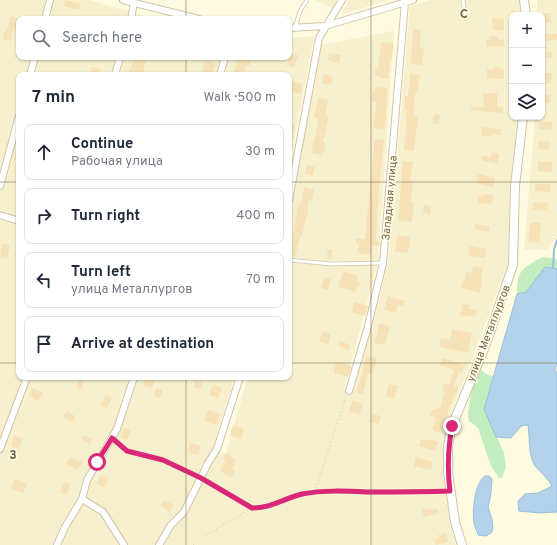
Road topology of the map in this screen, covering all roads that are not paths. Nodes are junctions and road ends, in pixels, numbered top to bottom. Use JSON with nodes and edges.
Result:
{"nodes":[{"id":1,"x":50,"y":0,"type":"edge"},
{"id":2,"x":123,"y":0,"type":"edge"},
{"id":3,"x":307,"y":0,"type":"edge"},
{"id":4,"x":342,"y":0,"type":"edge"},
{"id":5,"x":413,"y":0,"type":"edge"},
{"id":6,"x":464,"y":0,"type":"edge"},
{"id":7,"x":524,"y":0,"type":"edge"},
{"id":8,"x":405,"y":2,"type":"junction"},
{"id":9,"x":134,"y":3,"type":"junction"},
{"id":10,"x":526,"y":12,"type":"edge"},
{"id":11,"x":465,"y":14,"type":"dead end"},
{"id":12,"x":46,"y":16,"type":"edge"},
{"id":13,"x":132,"y":16,"type":"edge"},
{"id":14,"x":187,"y":16,"type":"edge"},
{"id":15,"x":325,"y":26,"type":"junction"},
{"id":16,"x":292,"y":28,"type":"edge"},
{"id":17,"x":34,"y":60,"type":"edge"},
{"id":18,"x":119,"y":60,"type":"edge"},
{"id":19,"x":224,"y":60,"type":"edge"},
{"id":20,"x":31,"y":72,"type":"edge"},
{"id":21,"x":116,"y":72,"type":"edge"},
{"id":22,"x":221,"y":72,"type":"edge"},
{"id":23,"x":523,"y":120,"type":"edge"},
{"id":24,"x":16,"y":127,"type":"edge"},
{"id":25,"x":292,"y":183,"type":"edge"},
{"id":26,"x":0,"y":186,"type":"edge"},
{"id":27,"x":0,"y":215,"type":"edge"},
{"id":28,"x":16,"y":220,"type":"edge"},
{"id":29,"x":292,"y":260,"type":"edge"},
{"id":30,"x":383,"y":263,"type":"junction"},
{"id":31,"x":26,"y":380,"type":"edge"},
{"id":32,"x":133,"y":380,"type":"edge"},
{"id":33,"x":239,"y":380,"type":"edge"},
{"id":34,"x":348,"y":391,"type":"road end"},
{"id":35,"x":112,"y":438,"type":"junction"},
{"id":36,"x":0,"y":449,"type":"edge"},
{"id":37,"x":201,"y":478,"type":"junction"},
{"id":38,"x":450,"y":491,"type":"junction"},
{"id":39,"x":82,"y":499,"type":"junction"},
{"id":40,"x":57,"y":545,"type":"edge"},
{"id":41,"x":124,"y":545,"type":"edge"},
{"id":42,"x":159,"y":545,"type":"edge"},
{"id":43,"x":462,"y":545,"type":"edge"}],
"edges":[{"from":1,"to":12,"type":"street"},
{"from":2,"to":9,"type":"street"},
{"from":3,"to":16,"type":"lane"},
{"from":4,"to":15,"type":"street"},
{"from":5,"to":8,"type":"street"},
{"from":6,"to":11,"type":"lane"},
{"from":7,"to":10,"type":"street"},
{"from":8,"to":15,"type":"street"},
{"from":8,"to":30,"type":"street","name":"Западная улица"},
{"from":9,"to":13,"type":"street"},
{"from":9,"to":14,"type":"street"},
{"from":15,"to":16,"type":"street"},
{"from":15,"to":25,"type":"street"},
{"from":17,"to":20,"type":"street"},
{"from":18,"to":21,"type":"street"},
{"from":19,"to":22,"type":"street"},
{"from":23,"to":38,"type":"street","name":"улица Металлургов"},
{"from":24,"to":26,"type":"street"},
{"from":27,"to":28,"type":"street"},
{"from":29,"to":30,"type":"lane"},
{"from":30,"to":34,"type":"street","name":"Западная улица"},
{"from":31,"to":36,"type":"street"},
{"from":32,"to":35,"type":"street"},
{"from":33,"to":37,"type":"street"},
{"from":35,"to":37,"type":"lane"},
{"from":35,"to":39,"type":"street"},
{"from":37,"to":38,"type":"lane"},
{"from":37,"to":42,"type":"street"},
{"from":38,"to":43,"type":"street","name":"улица Металлургов"},
{"from":39,"to":40,"type":"street"},
{"from":39,"to":41,"type":"street"}]}
